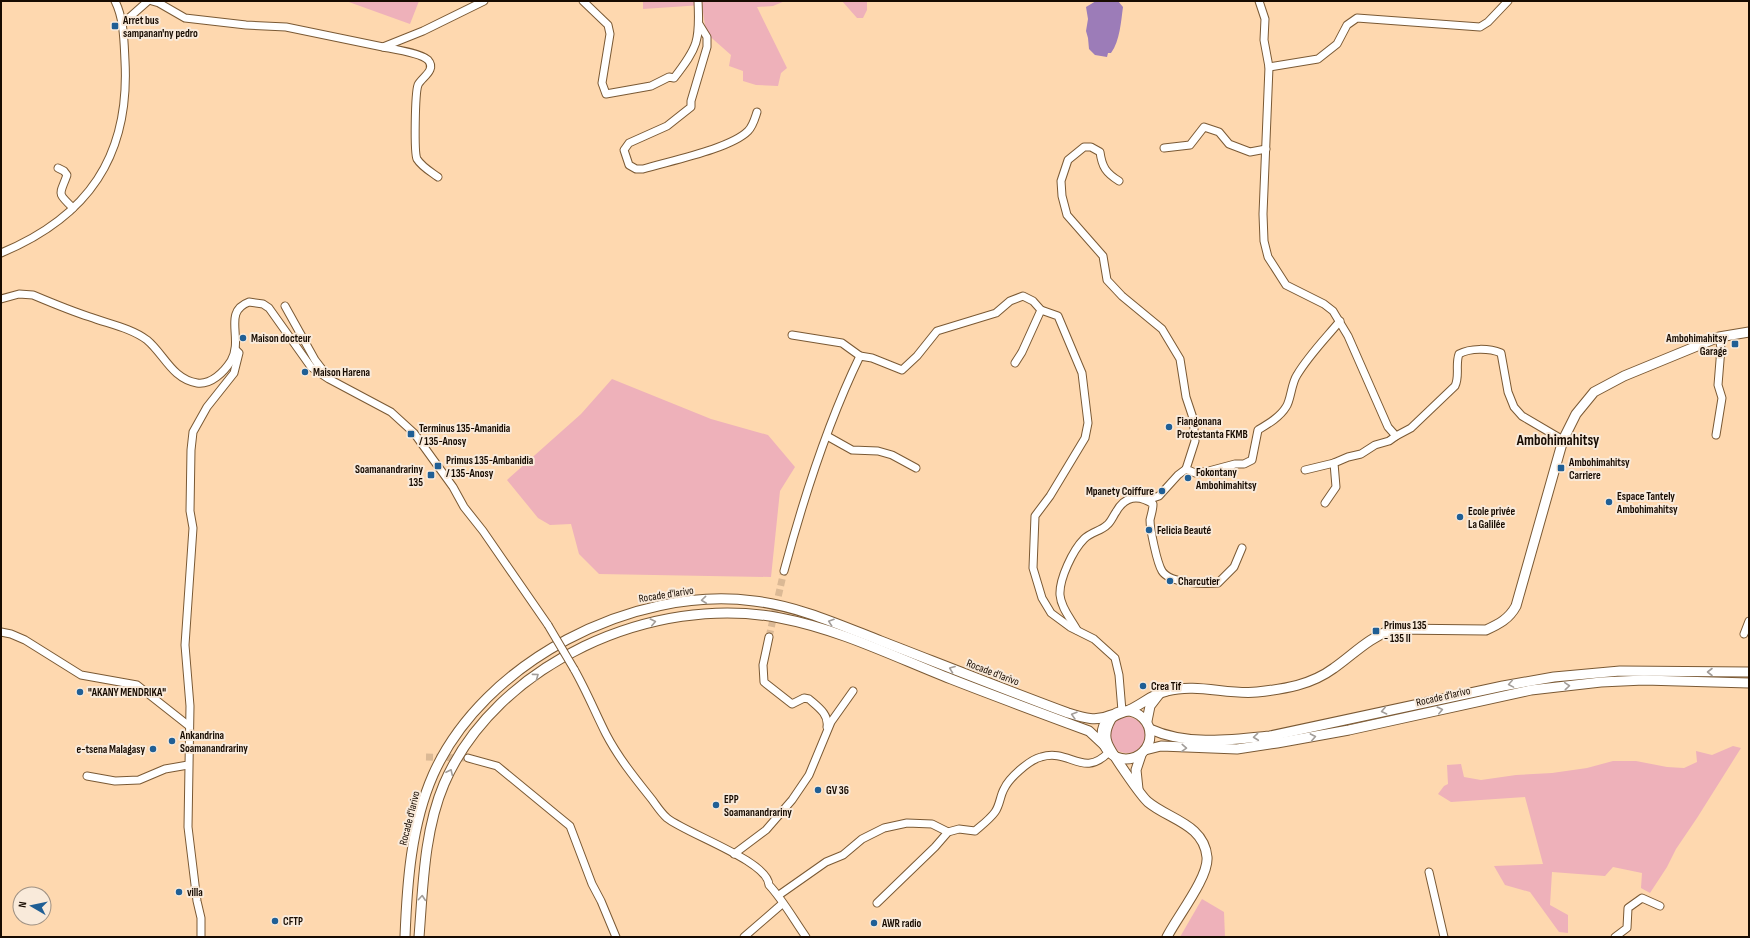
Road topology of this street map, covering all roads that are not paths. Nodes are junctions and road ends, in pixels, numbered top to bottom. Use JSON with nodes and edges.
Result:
{"nodes":[{"id":1,"x":115,"y":1,"type":"edge"},
{"id":2,"x":148,"y":1,"type":"edge"},
{"id":3,"x":152,"y":1,"type":"edge"},
{"id":4,"x":484,"y":1,"type":"edge"},
{"id":5,"x":583,"y":1,"type":"edge"},
{"id":6,"x":698,"y":1,"type":"edge"},
{"id":7,"x":1259,"y":1,"type":"edge"},
{"id":8,"x":1508,"y":1,"type":"edge"},
{"id":9,"x":122,"y":24,"type":"junction"},
{"id":10,"x":699,"y":24,"type":"junction"},
{"id":11,"x":383,"y":47,"type":"junction"},
{"id":12,"x":1269,"y":67,"type":"junction"},
{"id":13,"x":757,"y":112,"type":"dead end"},
{"id":14,"x":1164,"y":148,"type":"dead end"},
{"id":15,"x":1266,"y":149,"type":"junction"},
{"id":16,"x":58,"y":168,"type":"dead end"},
{"id":17,"x":438,"y":178,"type":"dead end"},
{"id":18,"x":1119,"y":181,"type":"dead end"},
{"id":19,"x":73,"y":208,"type":"junction"},
{"id":20,"x":1,"y":253,"type":"edge"},
{"id":21,"x":1,"y":299,"type":"edge"},
{"id":22,"x":285,"y":306,"type":"dead end"},
{"id":23,"x":1041,"y":310,"type":"junction"},
{"id":24,"x":1340,"y":321,"type":"junction"},
{"id":25,"x":1749,"y":332,"type":"edge"},
{"id":26,"x":792,"y":335,"type":"dead end"},
{"id":27,"x":1719,"y":337,"type":"junction"},
{"id":28,"x":236,"y":350,"type":"junction"},
{"id":29,"x":860,"y":356,"type":"junction"},
{"id":30,"x":1015,"y":363,"type":"dead end"},
{"id":31,"x":329,"y":379,"type":"junction"},
{"id":32,"x":1716,"y":435,"type":"dead end"},
{"id":33,"x":828,"y":436,"type":"junction"},
{"id":34,"x":1396,"y":436,"type":"junction"},
{"id":35,"x":1563,"y":440,"type":"junction"},
{"id":36,"x":1334,"y":463,"type":"junction"},
{"id":37,"x":916,"y":468,"type":"dead end"},
{"id":38,"x":1186,"y":468,"type":"junction"},
{"id":39,"x":1305,"y":470,"type":"dead end"},
{"id":40,"x":1147,"y":500,"type":"junction"},
{"id":41,"x":1325,"y":503,"type":"dead end"},
{"id":42,"x":1242,"y":548,"type":"dead end"},
{"id":43,"x":784,"y":571,"type":"tunnel mouth"},
{"id":44,"x":1749,"y":621,"type":"edge"},
{"id":45,"x":1078,"y":631,"type":"junction"},
{"id":46,"x":1,"y":632,"type":"edge"},
{"id":47,"x":1744,"y":634,"type":"dead end"},
{"id":48,"x":769,"y":637,"type":"tunnel mouth"},
{"id":49,"x":1749,"y":672,"type":"edge"},
{"id":50,"x":1749,"y":683,"type":"edge"},
{"id":51,"x":853,"y":691,"type":"dead end"},
{"id":52,"x":1160,"y":693,"type":"junction"},
{"id":53,"x":1125,"y":710,"type":"junction"},
{"id":54,"x":1111,"y":715,"type":"junction"},
{"id":55,"x":1148,"y":725,"type":"junction"},
{"id":56,"x":189,"y":726,"type":"junction"},
{"id":57,"x":826,"y":735,"type":"junction"},
{"id":58,"x":1110,"y":752,"type":"junction"},
{"id":59,"x":1143,"y":753,"type":"junction"},
{"id":60,"x":468,"y":758,"type":"tunnel mouth"},
{"id":61,"x":188,"y":765,"type":"junction"},
{"id":62,"x":87,"y":776,"type":"dead end"},
{"id":63,"x":1139,"y":792,"type":"junction"},
{"id":64,"x":948,"y":832,"type":"junction"},
{"id":65,"x":734,"y":854,"type":"junction"},
{"id":66,"x":1429,"y":872,"type":"dead end"},
{"id":67,"x":779,"y":895,"type":"junction"},
{"id":68,"x":877,"y":903,"type":"dead end"},
{"id":69,"x":782,"y":904,"type":"junction"},
{"id":70,"x":1660,"y":906,"type":"dead end"},
{"id":71,"x":201,"y":937,"type":"edge"},
{"id":72,"x":404,"y":937,"type":"edge"},
{"id":73,"x":419,"y":937,"type":"edge"},
{"id":74,"x":607,"y":937,"type":"edge"},
{"id":75,"x":615,"y":937,"type":"edge"},
{"id":76,"x":744,"y":937,"type":"edge"},
{"id":77,"x":806,"y":937,"type":"edge"},
{"id":78,"x":1167,"y":937,"type":"edge"},
{"id":79,"x":1444,"y":937,"type":"edge"},
{"id":80,"x":1615,"y":937,"type":"edge"}],
"edges":[{"from":1,"to":9,"type":"street"},
{"from":2,"to":9,"type":"street"},
{"from":3,"to":11,"type":"street"},
{"from":4,"to":11,"type":"street"},
{"from":5,"to":10,"type":"street"},
{"from":6,"to":10,"type":"street"},
{"from":7,"to":12,"type":"street"},
{"from":8,"to":12,"type":"street"},
{"from":9,"to":19,"type":"street"},
{"from":10,"to":13,"type":"street"},
{"from":11,"to":17,"type":"street"},
{"from":12,"to":15,"type":"street"},
{"from":14,"to":15,"type":"street"},
{"from":15,"to":24,"type":"street"},
{"from":16,"to":19,"type":"street"},
{"from":18,"to":38,"type":"street"},
{"from":19,"to":20,"type":"street"},
{"from":21,"to":28,"type":"street"},
{"from":22,"to":31,"type":"street"},
{"from":23,"to":29,"type":"street"},
{"from":23,"to":30,"type":"street"},
{"from":23,"to":45,"type":"street"},
{"from":24,"to":34,"type":"street"},
{"from":24,"to":38,"type":"street"},
{"from":25,"to":27,"type":"main road"},
{"from":26,"to":29,"type":"street"},
{"from":27,"to":32,"type":"street"},
{"from":27,"to":35,"type":"main road"},
{"from":28,"to":31,"type":"street"},
{"from":28,"to":56,"type":"street"},
{"from":29,"to":33,"type":"street"},
{"from":31,"to":65,"type":"street","bridge":true},
{"from":33,"to":37,"type":"street"},
{"from":33,"to":43,"type":"street"},
{"from":34,"to":35,"type":"street"},
{"from":34,"to":36,"type":"street"},
{"from":35,"to":52,"type":"main road"},
{"from":36,"to":39,"type":"street"},
{"from":36,"to":41,"type":"street"},
{"from":38,"to":40,"type":"street"},
{"from":40,"to":42,"type":"street"},
{"from":40,"to":45,"type":"street"},
{"from":44,"to":47,"type":"street"},
{"from":45,"to":53,"type":"street"},
{"from":46,"to":56,"type":"street"},
{"from":48,"to":57,"type":"street"},
{"from":49,"to":55,"type":"main road","name":"Rocade d'Iarivo","one_way":true},
{"from":59,"to":50,"type":"main road","name":"Rocade d'Iarivo","one_way":true},
{"from":51,"to":57,"type":"street"},
{"from":52,"to":53,"type":"main road"},
{"from":52,"to":55,"type":"main road"},
{"from":53,"to":54,"type":"main road","name":"Rocade d'Iarivo"},
{"from":53,"to":55,"type":"main road"},
{"from":53,"to":58,"type":"main road"},
{"from":54,"to":58,"type":"main road"},
{"from":54,"to":72,"type":"main road","name":"Rocade d'Iarivo","one_way":true},
{"from":55,"to":59,"type":"main road"},
{"from":56,"to":61,"type":"street"},
{"from":57,"to":65,"type":"street"},
{"from":58,"to":59,"type":"main road"},
{"from":58,"to":63,"type":"main road"},
{"from":58,"to":64,"type":"street"},
{"from":73,"to":58,"type":"main road","name":"Rocade d'Iarivo","one_way":true},
{"from":59,"to":63,"type":"main road"},
{"from":60,"to":75,"type":"street"},
{"from":61,"to":62,"type":"street"},
{"from":61,"to":71,"type":"street"},
{"from":63,"to":78,"type":"main road"},
{"from":64,"to":67,"type":"street"},
{"from":64,"to":68,"type":"street"},
{"from":65,"to":67,"type":"street"},
{"from":66,"to":79,"type":"street"},
{"from":67,"to":69,"type":"street"},
{"from":69,"to":76,"type":"street"},
{"from":69,"to":77,"type":"street"},
{"from":70,"to":80,"type":"street"},
{"from":74,"to":75,"type":"street"}]}
